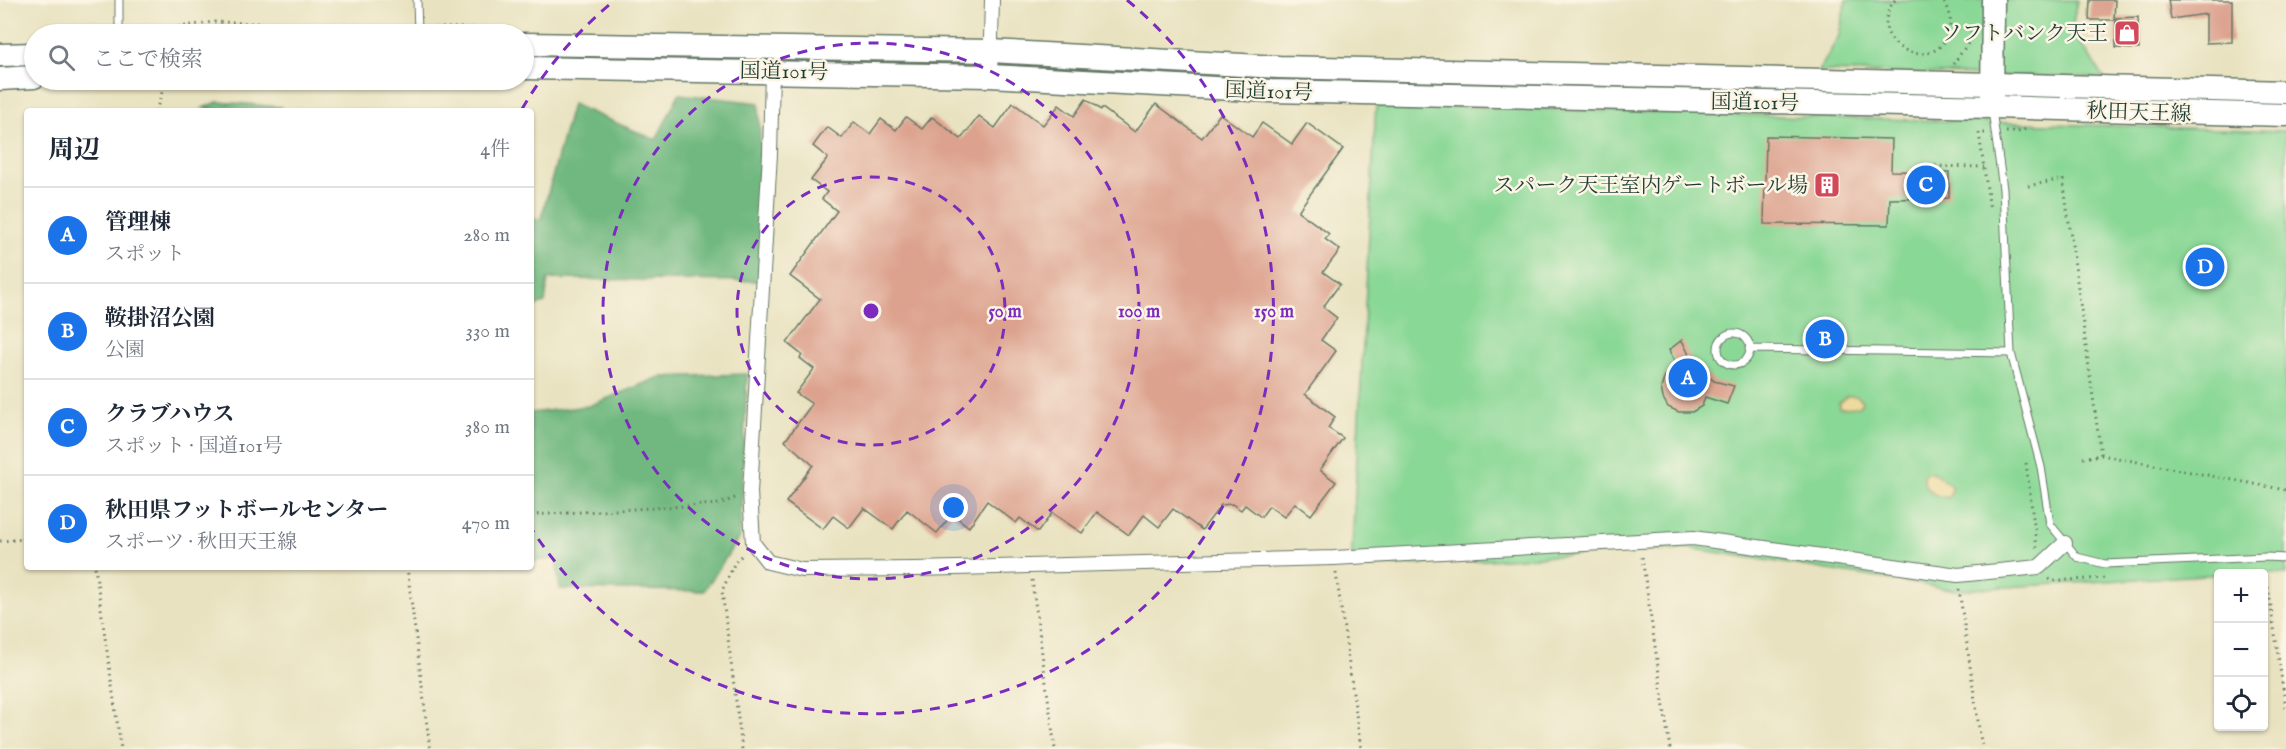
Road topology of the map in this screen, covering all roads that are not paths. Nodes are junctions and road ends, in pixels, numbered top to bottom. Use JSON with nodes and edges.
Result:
{"nodes":[{"id":1,"x":119,"y":0,"type":"edge"},
{"id":2,"x":417,"y":0,"type":"edge"},
{"id":3,"x":992,"y":0,"type":"edge"},
{"id":4,"x":1993,"y":0,"type":"edge"},
{"id":5,"x":119,"y":24,"type":"edge"},
{"id":6,"x":418,"y":24,"type":"edge"},
{"id":7,"x":534,"y":44,"type":"edge"},
{"id":8,"x":991,"y":51,"type":"junction"},
{"id":9,"x":24,"y":55,"type":"edge"},
{"id":10,"x":0,"y":56,"type":"edge"},
{"id":11,"x":534,"y":68,"type":"edge"},
{"id":12,"x":772,"y":71,"type":"junction"},
{"id":13,"x":990,"y":76,"type":"junction"},
{"id":14,"x":24,"y":78,"type":"edge"},
{"id":15,"x":0,"y":79,"type":"edge"},
{"id":16,"x":1992,"y":84,"type":"junction"},
{"id":17,"x":2286,"y":92,"type":"edge"},
{"id":18,"x":1992,"y":107,"type":"junction"},
{"id":19,"x":2286,"y":115,"type":"edge"},
{"id":20,"x":1749,"y":349,"type":"junction"},
{"id":21,"x":2011,"y":353,"type":"junction"},
{"id":22,"x":2065,"y":543,"type":"junction"},
{"id":23,"x":2286,"y":558,"type":"edge"}],
"edges":[{"from":1,"to":5,"type":"lane"},
{"from":2,"to":6,"type":"lane"},
{"from":3,"to":8,"type":"street"},
{"from":4,"to":16,"type":"main road"},
{"from":7,"to":8,"type":"main road","name":"国道101号"},
{"from":8,"to":13,"type":"street"},
{"from":8,"to":16,"type":"main road","name":"国道101号"},
{"from":9,"to":10,"type":"main road"},
{"from":11,"to":12,"type":"main road","name":"国道101号"},
{"from":12,"to":13,"type":"main road","name":"国道101号"},
{"from":12,"to":22,"type":"street"},
{"from":13,"to":18,"type":"main road","name":"国道101号"},
{"from":14,"to":15,"type":"main road"},
{"from":16,"to":17,"type":"main road","name":"秋田天王線"},
{"from":16,"to":18,"type":"main road"},
{"from":18,"to":19,"type":"main road","name":"秋田天王線"},
{"from":18,"to":21,"type":"lane"},
{"from":20,"to":20,"type":"lane"},
{"from":20,"to":21,"type":"lane"},
{"from":21,"to":22,"type":"lane"},
{"from":22,"to":23,"type":"lane"}]}
